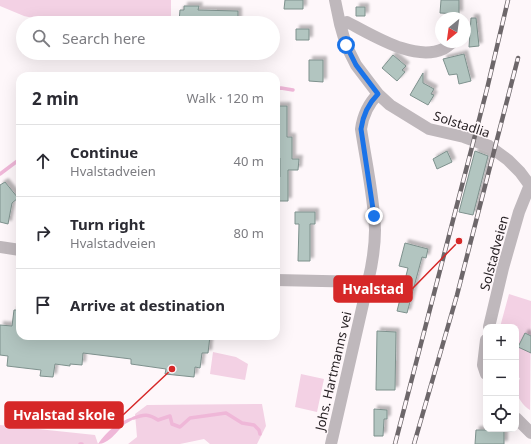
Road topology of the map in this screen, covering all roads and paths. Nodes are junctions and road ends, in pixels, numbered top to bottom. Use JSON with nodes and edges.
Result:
{"nodes":[{"id":1,"x":335,"y":0,"type":"edge"},
{"id":2,"x":340,"y":24,"type":"junction"},
{"id":3,"x":444,"y":48,"type":"edge"},
{"id":4,"x":378,"y":94,"type":"junction"},
{"id":5,"x":530,"y":187,"type":"edge"},
{"id":6,"x":0,"y":247,"type":"edge"},
{"id":7,"x":16,"y":249,"type":"edge"},
{"id":8,"x":280,"y":280,"type":"edge"},
{"id":9,"x":368,"y":282,"type":"junction"},
{"id":10,"x":490,"y":324,"type":"edge"},
{"id":11,"x":519,"y":421,"type":"edge"},
{"id":12,"x":531,"y":433,"type":"edge"},
{"id":13,"x":331,"y":444,"type":"edge"}],
"edges":[{"from":1,"to":2,"type":"street","name":"Solstadlia"},
{"from":2,"to":3,"type":"street"},
{"from":2,"to":4,"type":"street","name":"Solstadlia"},
{"from":4,"to":5,"type":"street","name":"Solstadlia"},
{"from":4,"to":9,"type":"street","name":"Johs. Hartmanns vei"},
{"from":5,"to":10,"type":"street","name":"Solstadveien"},
{"from":6,"to":7,"type":"street"},
{"from":8,"to":9,"type":"street"},
{"from":9,"to":13,"type":"street","name":"Johs. Hartmanns vei"},
{"from":11,"to":12,"type":"street"}]}
